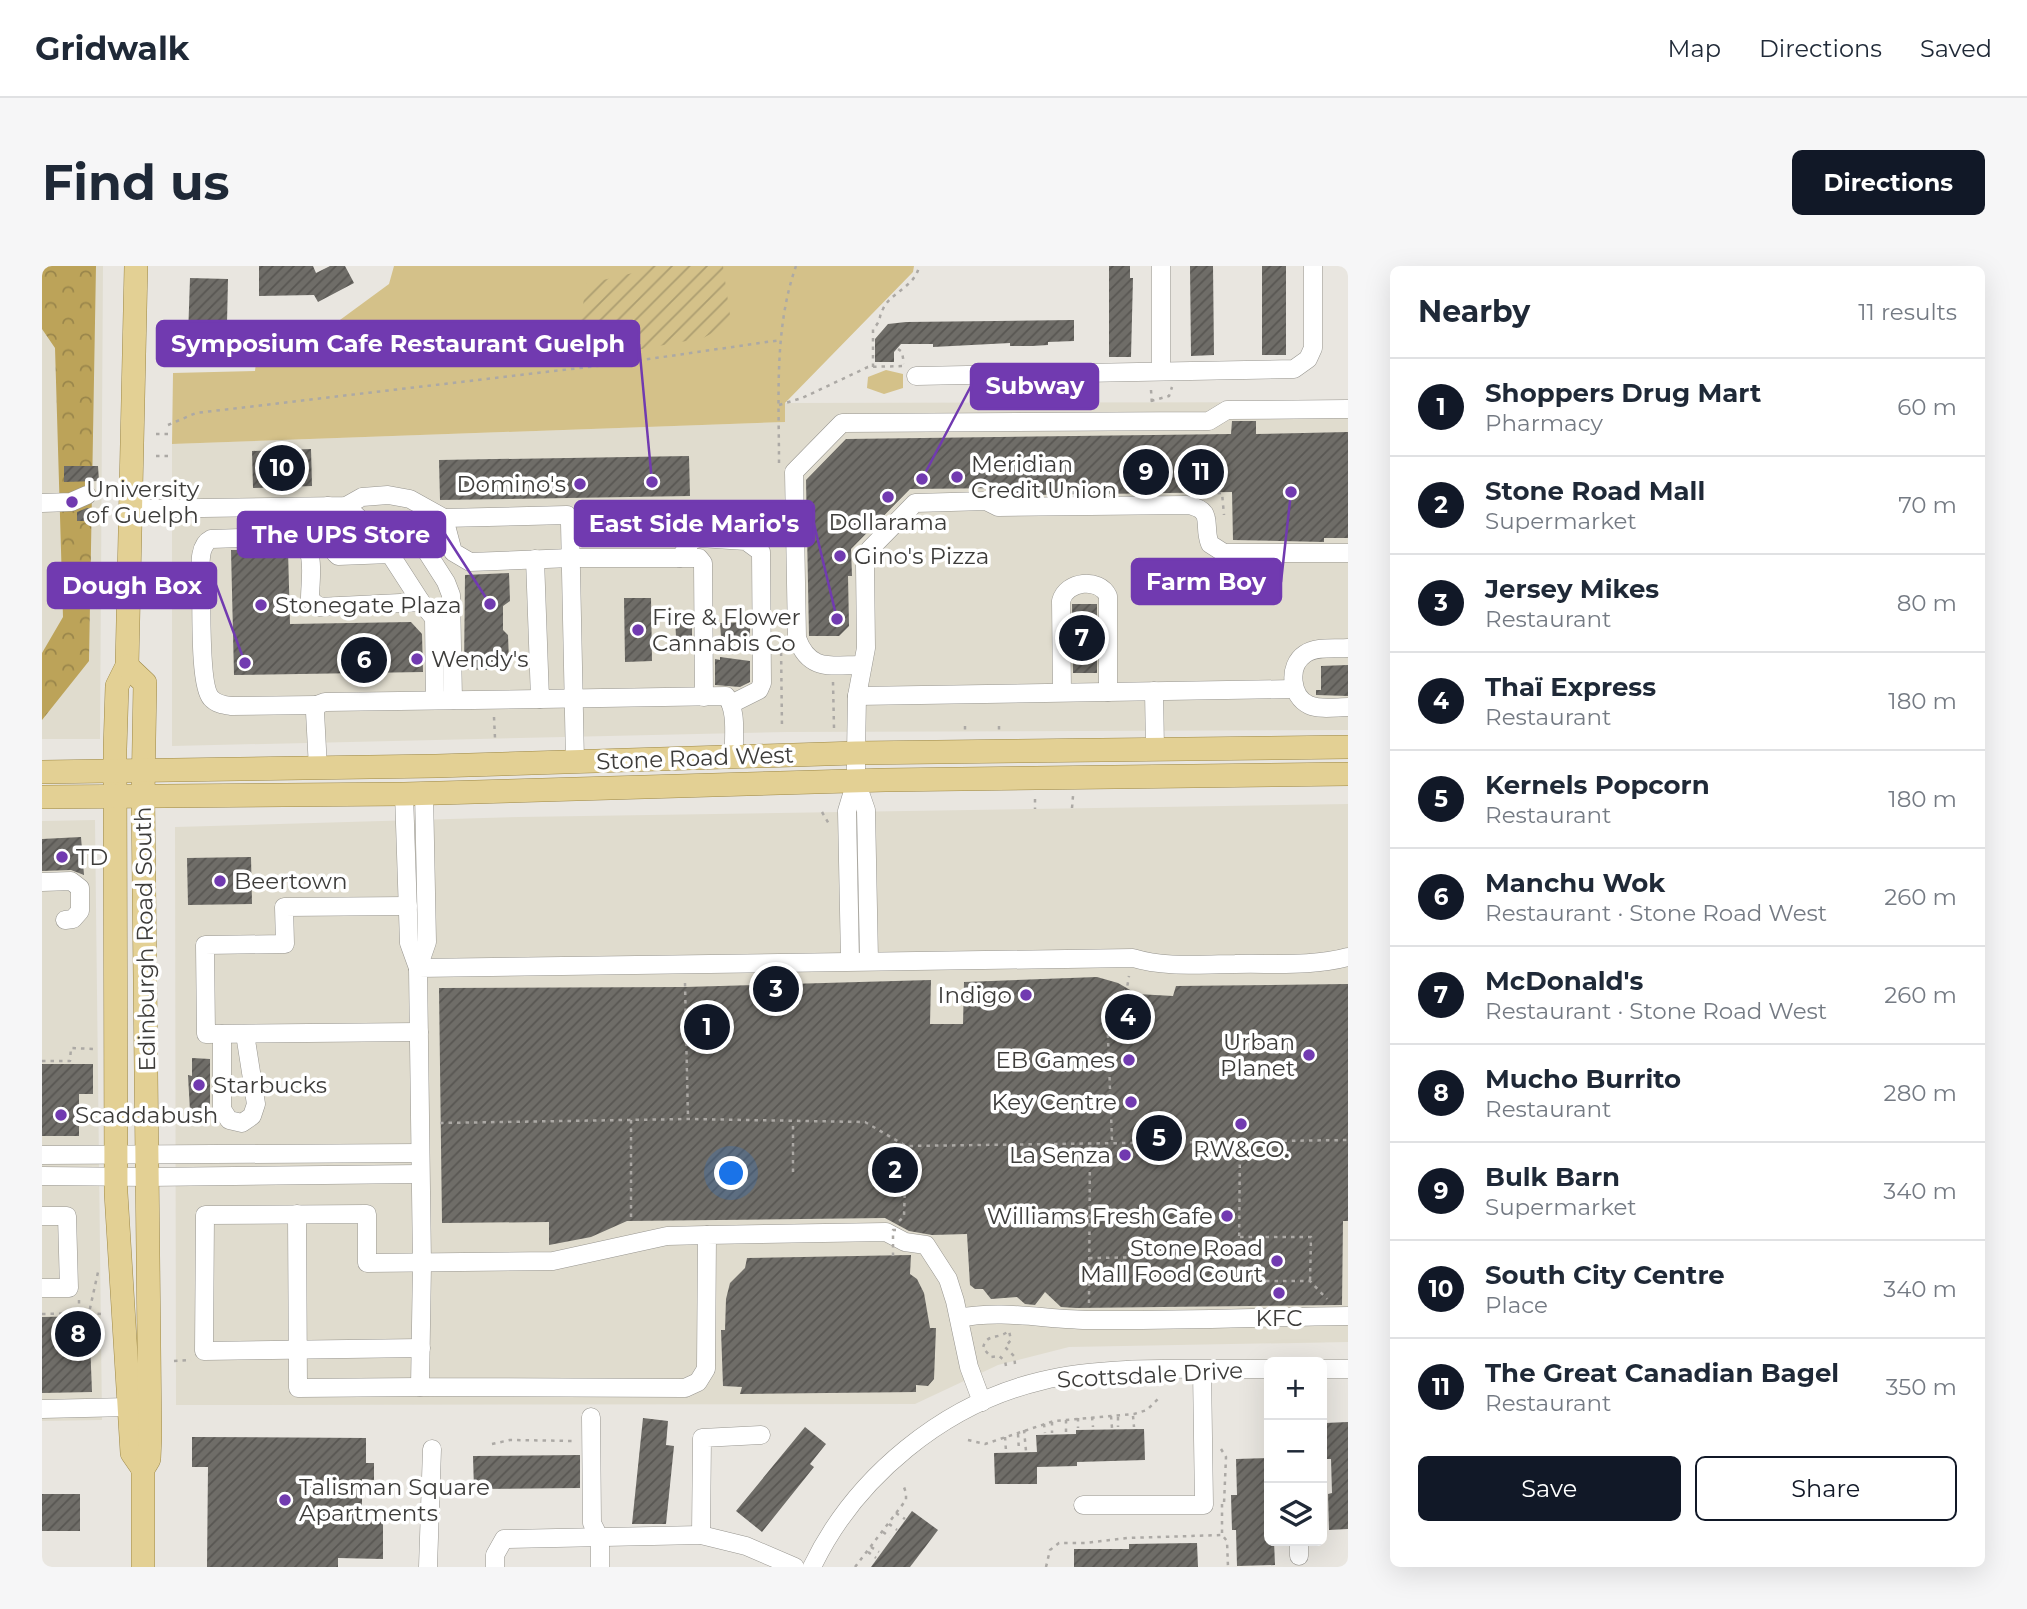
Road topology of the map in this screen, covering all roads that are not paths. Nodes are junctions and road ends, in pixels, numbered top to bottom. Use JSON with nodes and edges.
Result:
{"nodes":[{"id":1,"x":136,"y":266,"type":"edge"},
{"id":2,"x":1161,"y":266,"type":"edge"},
{"id":3,"x":1313,"y":266,"type":"edge"},
{"id":4,"x":910,"y":371,"type":"road end"},
{"id":5,"x":1161,"y":375,"type":"junction"},
{"id":6,"x":1348,"y":409,"type":"edge"},
{"id":7,"x":87,"y":495,"type":"dead end"},
{"id":8,"x":42,"y":503,"type":"edge"},
{"id":9,"x":337,"y":506,"type":"junction"},
{"id":10,"x":131,"y":509,"type":"junction"},
{"id":11,"x":444,"y":518,"type":"junction"},
{"id":12,"x":308,"y":548,"type":"junction"},
{"id":13,"x":335,"y":553,"type":"junction"},
{"id":14,"x":1348,"y":553,"type":"edge"},
{"id":15,"x":571,"y":558,"type":"junction"},
{"id":16,"x":680,"y":558,"type":"junction"},
{"id":17,"x":535,"y":559,"type":"junction"},
{"id":18,"x":129,"y":582,"type":"junction"},
{"id":19,"x":201,"y":584,"type":"junction"},
{"id":20,"x":421,"y":602,"type":"junction"},
{"id":21,"x":1348,"y":648,"type":"edge"},
{"id":22,"x":862,"y":665,"type":"junction"},
{"id":23,"x":127,"y":666,"type":"junction"},
{"id":24,"x":1294,"y":689,"type":"junction"},
{"id":25,"x":1154,"y":691,"type":"junction"},
{"id":26,"x":1062,"y":692,"type":"junction"},
{"id":27,"x":1108,"y":692,"type":"junction"},
{"id":28,"x":856,"y":696,"type":"junction"},
{"id":29,"x":704,"y":697,"type":"junction"},
{"id":30,"x":540,"y":699,"type":"junction"},
{"id":31,"x":574,"y":699,"type":"junction"},
{"id":32,"x":453,"y":700,"type":"junction"},
{"id":33,"x":435,"y":701,"type":"junction"},
{"id":34,"x":732,"y":704,"type":"junction"},
{"id":35,"x":317,"y":705,"type":"junction"},
{"id":36,"x":1348,"y":706,"type":"edge"},
{"id":37,"x":1348,"y":747,"type":"edge"},
{"id":38,"x":1154,"y":749,"type":"junction"},
{"id":39,"x":856,"y":753,"type":"junction"},
{"id":40,"x":734,"y":756,"type":"junction"},
{"id":41,"x":575,"y":762,"type":"junction"},
{"id":42,"x":436,"y":766,"type":"junction"},
{"id":43,"x":318,"y":768,"type":"junction"},
{"id":44,"x":144,"y":770,"type":"junction"},
{"id":45,"x":114,"y":771,"type":"junction"},
{"id":46,"x":42,"y":772,"type":"edge"},
{"id":47,"x":1348,"y":774,"type":"edge"},
{"id":48,"x":1128,"y":776,"type":"junction"},
{"id":49,"x":856,"y":781,"type":"junction"},
{"id":50,"x":414,"y":793,"type":"junction"},
{"id":51,"x":114,"y":796,"type":"junction"},
{"id":52,"x":143,"y":796,"type":"junction"},
{"id":53,"x":42,"y":797,"type":"edge"},
{"id":54,"x":42,"y":882,"type":"edge"},
{"id":55,"x":408,"y":906,"type":"junction"},
{"id":56,"x":65,"y":920,"type":"dead end"},
{"id":57,"x":1348,"y":957,"type":"edge"},
{"id":58,"x":850,"y":960,"type":"junction"},
{"id":59,"x":869,"y":960,"type":"junction"},
{"id":60,"x":418,"y":968,"type":"junction"},
{"id":61,"x":419,"y":1032,"type":"junction"},
{"id":62,"x":222,"y":1034,"type":"junction"},
{"id":63,"x":245,"y":1034,"type":"junction"},
{"id":64,"x":420,"y":1153,"type":"junction"},
{"id":65,"x":42,"y":1155,"type":"edge"},
{"id":66,"x":116,"y":1166,"type":"junction"},
{"id":67,"x":148,"y":1166,"type":"junction"},
{"id":68,"x":420,"y":1174,"type":"junction"},
{"id":69,"x":42,"y":1177,"type":"edge"},
{"id":70,"x":297,"y":1214,"type":"junction"},
{"id":71,"x":42,"y":1216,"type":"edge"},
{"id":72,"x":707,"y":1235,"type":"junction"},
{"id":73,"x":422,"y":1264,"type":"junction"},
{"id":74,"x":42,"y":1288,"type":"edge"},
{"id":75,"x":1348,"y":1316,"type":"edge"},
{"id":76,"x":959,"y":1318,"type":"junction"},
{"id":77,"x":421,"y":1348,"type":"junction"},
{"id":78,"x":298,"y":1350,"type":"junction"},
{"id":79,"x":1264,"y":1369,"type":"edge"},
{"id":80,"x":1327,"y":1369,"type":"edge"},
{"id":81,"x":1348,"y":1369,"type":"edge"},
{"id":82,"x":1202,"y":1370,"type":"junction"},
{"id":83,"x":420,"y":1387,"type":"junction"},
{"id":84,"x":982,"y":1402,"type":"junction"},
{"id":85,"x":129,"y":1407,"type":"junction"},
{"id":86,"x":42,"y":1409,"type":"edge"},
{"id":87,"x":591,"y":1417,"type":"dead end"},
{"id":88,"x":761,"y":1435,"type":"dead end"},
{"id":89,"x":432,"y":1449,"type":"dead end"},
{"id":90,"x":143,"y":1469,"type":"junction"},
{"id":91,"x":1083,"y":1506,"type":"dead end"},
{"id":92,"x":701,"y":1535,"type":"junction"},
{"id":93,"x":600,"y":1539,"type":"junction"},
{"id":94,"x":143,"y":1567,"type":"edge"},
{"id":95,"x":428,"y":1567,"type":"edge"},
{"id":96,"x":495,"y":1567,"type":"edge"},
{"id":97,"x":600,"y":1567,"type":"edge"},
{"id":98,"x":795,"y":1567,"type":"edge"},
{"id":99,"x":812,"y":1567,"type":"edge"}],
"edges":[{"from":1,"to":10,"type":"main road","name":"Edinburgh Road South"},
{"from":2,"to":5,"type":"street"},
{"from":3,"to":5,"type":"street"},
{"from":4,"to":5,"type":"street"},
{"from":6,"to":22,"type":"street"},
{"from":7,"to":8,"type":"street"},
{"from":9,"to":10,"type":"street"},
{"from":9,"to":11,"type":"street"},
{"from":9,"to":13,"type":"street"},
{"from":9,"to":32,"type":"street"},
{"from":10,"to":18,"type":"main road","name":"Edinburgh Road South"},
{"from":11,"to":15,"type":"street"},
{"from":11,"to":17,"type":"street"},
{"from":12,"to":13,"type":"street"},
{"from":12,"to":19,"type":"street"},
{"from":12,"to":20,"type":"street"},
{"from":13,"to":20,"type":"street"},
{"from":14,"to":22,"type":"street"},
{"from":15,"to":16,"type":"street"},
{"from":15,"to":17,"type":"street"},
{"from":15,"to":31,"type":"street"},
{"from":16,"to":29,"type":"street"},
{"from":16,"to":34,"type":"street"},
{"from":17,"to":30,"type":"street"},
{"from":18,"to":19,"type":"street"},
{"from":18,"to":23,"type":"main road","name":"Edinburgh Road South"},
{"from":19,"to":35,"type":"street"},
{"from":20,"to":33,"type":"street"},
{"from":21,"to":24,"type":"street"},
{"from":22,"to":28,"type":"street"},
{"from":23,"to":44,"type":"main road","name":"Edinburgh Road South"},
{"from":23,"to":45,"type":"main road","name":"Edinburgh Road South"},
{"from":24,"to":25,"type":"street"},
{"from":24,"to":36,"type":"street"},
{"from":25,"to":27,"type":"street"},
{"from":25,"to":38,"type":"street"},
{"from":26,"to":27,"type":"street"},
{"from":26,"to":27,"type":"street"},
{"from":26,"to":28,"type":"street"},
{"from":28,"to":39,"type":"street"},
{"from":29,"to":31,"type":"street"},
{"from":29,"to":34,"type":"street"},
{"from":30,"to":31,"type":"street"},
{"from":30,"to":32,"type":"street"},
{"from":31,"to":41,"type":"street"},
{"from":32,"to":33,"type":"street"},
{"from":33,"to":35,"type":"street"},
{"from":34,"to":40,"type":"street"},
{"from":35,"to":43,"type":"street"},
{"from":37,"to":38,"type":"main road","name":"Stone Road West"},
{"from":38,"to":39,"type":"main road","name":"Stone Road West"},
{"from":38,"to":48,"type":"main road"},
{"from":39,"to":40,"type":"main road","name":"Stone Road West"},
{"from":39,"to":49,"type":"street"},
{"from":40,"to":41,"type":"main road","name":"Stone Road West"},
{"from":41,"to":42,"type":"main road","name":"Stone Road West"},
{"from":42,"to":43,"type":"main road","name":"Stone Road West"},
{"from":42,"to":50,"type":"main road"},
{"from":43,"to":44,"type":"main road","name":"Stone Road West"},
{"from":44,"to":45,"type":"main road","name":"Stone Road West"},
{"from":44,"to":52,"type":"main road","name":"Edinburgh Road South"},
{"from":45,"to":46,"type":"main road","name":"Stone Road West"},
{"from":45,"to":51,"type":"main road","name":"Edinburgh Road South"},
{"from":47,"to":48,"type":"main road","name":"Stone Road West"},
{"from":48,"to":49,"type":"main road","name":"Stone Road West"},
{"from":49,"to":50,"type":"main road","name":"Stone Road West"},
{"from":49,"to":58,"type":"street"},
{"from":49,"to":59,"type":"street"},
{"from":50,"to":52,"type":"main road","name":"Stone Road West"},
{"from":50,"to":55,"type":"street"},
{"from":50,"to":60,"type":"street"},
{"from":51,"to":52,"type":"main road","name":"Stone Road West"},
{"from":51,"to":53,"type":"main road","name":"Stone Road West"},
{"from":51,"to":66,"type":"main road","name":"Edinburgh Road South"},
{"from":52,"to":67,"type":"main road","name":"Edinburgh Road South"},
{"from":54,"to":56,"type":"street"},
{"from":55,"to":60,"type":"street"},
{"from":55,"to":62,"type":"street"},
{"from":57,"to":59,"type":"street"},
{"from":58,"to":59,"type":"street"},
{"from":58,"to":60,"type":"street"},
{"from":60,"to":61,"type":"street"},
{"from":61,"to":63,"type":"street"},
{"from":61,"to":64,"type":"street"},
{"from":62,"to":63,"type":"street"},
{"from":62,"to":63,"type":"street"},
{"from":64,"to":67,"type":"street"},
{"from":64,"to":68,"type":"street"},
{"from":65,"to":66,"type":"street"},
{"from":66,"to":67,"type":"street"},
{"from":66,"to":69,"type":"street"},
{"from":66,"to":85,"type":"main road","name":"Edinburgh Road South"},
{"from":67,"to":68,"type":"street"},
{"from":67,"to":90,"type":"main road","name":"Edinburgh Road South"},
{"from":68,"to":73,"type":"street"},
{"from":70,"to":73,"type":"street"},
{"from":70,"to":78,"type":"street"},
{"from":70,"to":78,"type":"street"},
{"from":71,"to":74,"type":"street"},
{"from":72,"to":73,"type":"street"},
{"from":72,"to":76,"type":"street"},
{"from":72,"to":83,"type":"street"},
{"from":73,"to":77,"type":"street"},
{"from":75,"to":76,"type":"street"},
{"from":76,"to":84,"type":"street"},
{"from":77,"to":78,"type":"street"},
{"from":77,"to":83,"type":"street"},
{"from":78,"to":83,"type":"street"},
{"from":79,"to":82,"type":"street","name":"Scottsdale Drive"},
{"from":80,"to":81,"type":"street"},
{"from":82,"to":84,"type":"street","name":"Scottsdale Drive"},
{"from":82,"to":91,"type":"street"},
{"from":84,"to":99,"type":"street","name":"Scottsdale Drive"},
{"from":85,"to":86,"type":"street"},
{"from":85,"to":90,"type":"main road","name":"Edinburgh Road South"},
{"from":87,"to":93,"type":"street"},
{"from":88,"to":92,"type":"street"},
{"from":89,"to":95,"type":"street"},
{"from":90,"to":94,"type":"main road","name":"Edinburgh Road South"},
{"from":92,"to":93,"type":"street"},
{"from":92,"to":98,"type":"street"},
{"from":93,"to":96,"type":"street"},
{"from":93,"to":97,"type":"street"}]}
